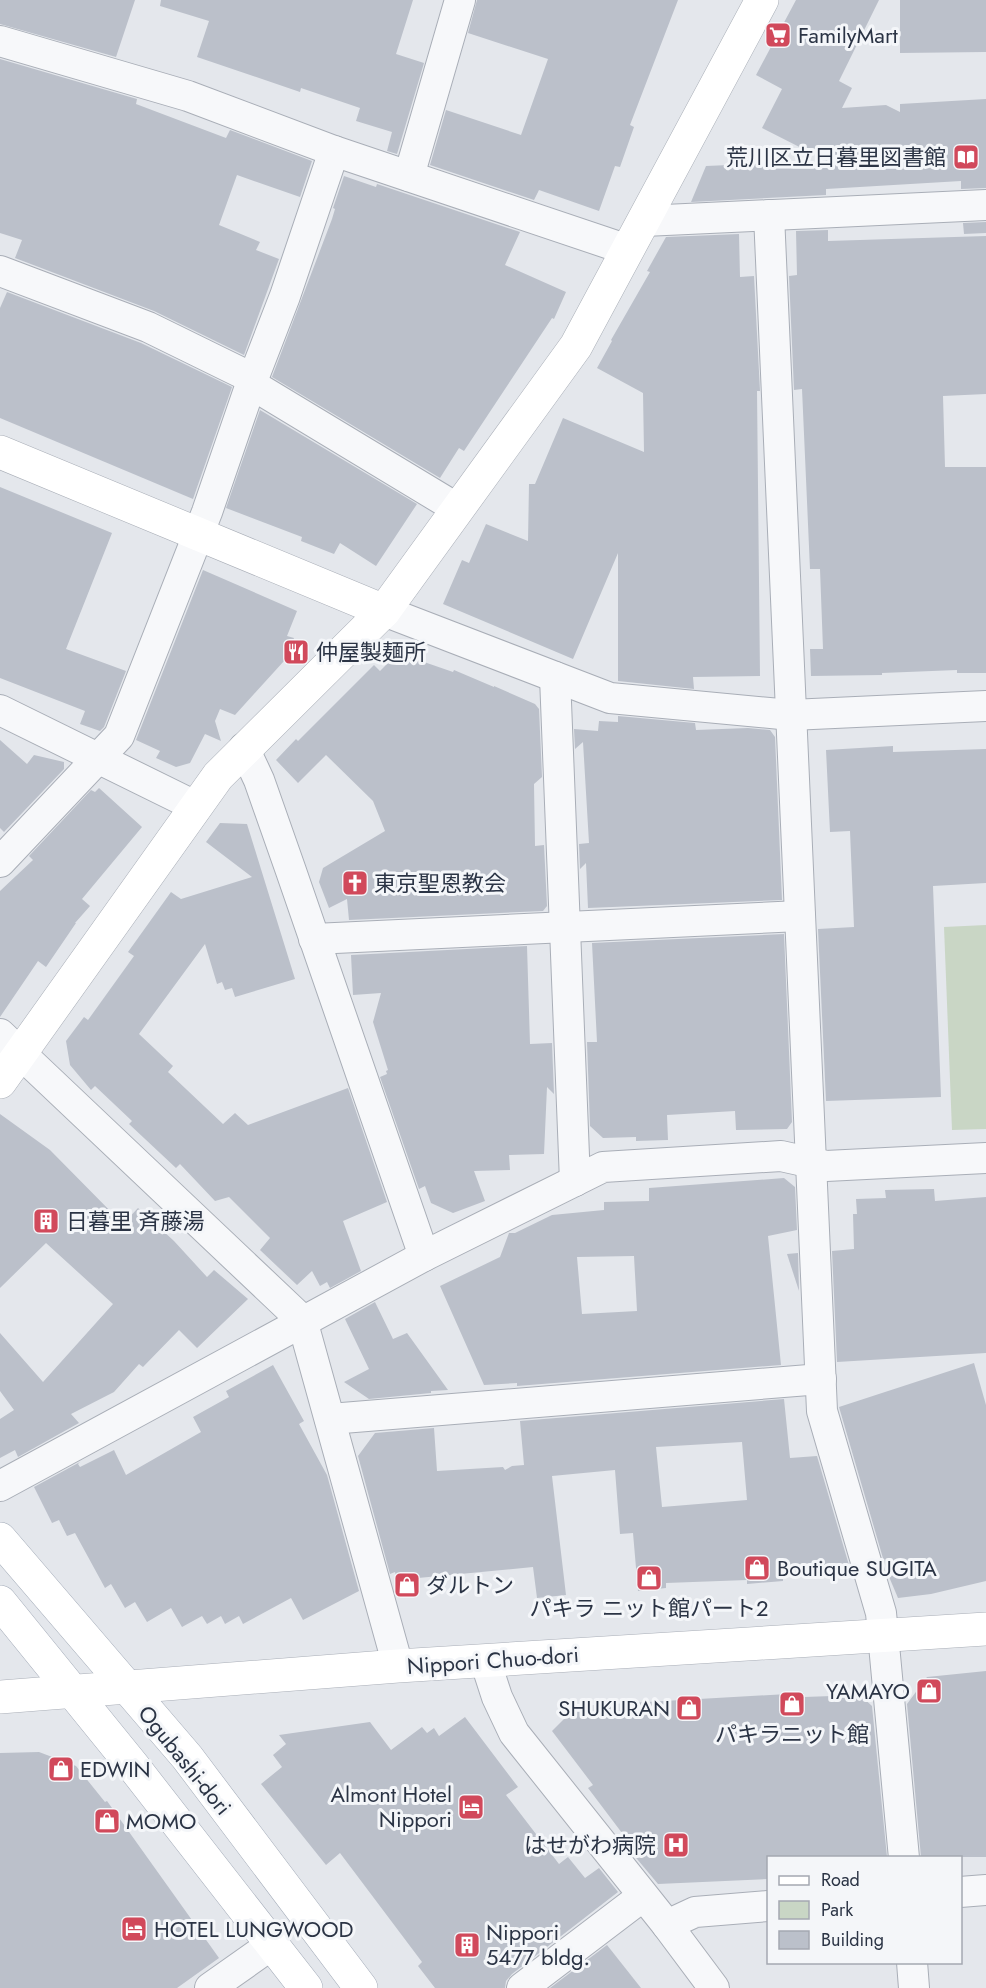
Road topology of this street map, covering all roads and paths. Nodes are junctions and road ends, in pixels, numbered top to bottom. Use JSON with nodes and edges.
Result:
{"nodes":[{"id":1,"x":460,"y":0,"type":"edge"},
{"id":2,"x":762,"y":0,"type":"edge"},
{"id":3,"x":0,"y":41,"type":"edge"},
{"id":4,"x":334,"y":151,"type":"junction"},
{"id":5,"x":409,"y":176,"type":"junction"},
{"id":6,"x":986,"y":205,"type":"edge"},
{"id":7,"x":769,"y":215,"type":"junction"},
{"id":8,"x":644,"y":221,"type":"junction"},
{"id":9,"x":628,"y":250,"type":"junction"},
{"id":10,"x":0,"y":271,"type":"edge"},
{"id":11,"x":253,"y":381,"type":"junction"},
{"id":12,"x":0,"y":452,"type":"edge"},
{"id":13,"x":458,"y":509,"type":"junction"},
{"id":14,"x":198,"y":534,"type":"junction"},
{"id":15,"x":384,"y":612,"type":"junction"},
{"id":16,"x":555,"y":677,"type":"junction"},
{"id":17,"x":986,"y":706,"type":"edge"},
{"id":18,"x":0,"y":710,"type":"edge"},
{"id":19,"x":791,"y":715,"type":"junction"},
{"id":20,"x":244,"y":748,"type":"junction"},
{"id":21,"x":98,"y":759,"type":"junction"},
{"id":22,"x":195,"y":806,"type":"junction"},
{"id":23,"x":0,"y":862,"type":"edge"},
{"id":24,"x":800,"y":916,"type":"junction"},
{"id":25,"x":566,"y":928,"type":"junction"},
{"id":26,"x":314,"y":939,"type":"junction"},
{"id":27,"x":10,"y":1043,"type":"edge"},
{"id":28,"x":0,"y":1082,"type":"edge"},
{"id":29,"x":986,"y":1158,"type":"edge"},
{"id":30,"x":810,"y":1161,"type":"junction"},
{"id":31,"x":575,"y":1181,"type":"junction"},
{"id":32,"x":424,"y":1256,"type":"junction"},
{"id":33,"x":302,"y":1320,"type":"junction"},
{"id":34,"x":821,"y":1379,"type":"junction"},
{"id":35,"x":330,"y":1419,"type":"junction"},
{"id":36,"x":0,"y":1486,"type":"edge"},
{"id":37,"x":0,"y":1539,"type":"edge"},
{"id":38,"x":0,"y":1602,"type":"edge"},
{"id":39,"x":986,"y":1629,"type":"edge"},
{"id":40,"x":883,"y":1636,"type":"junction"},
{"id":41,"x":485,"y":1660,"type":"junction"},
{"id":42,"x":398,"y":1666,"type":"junction"},
{"id":43,"x":126,"y":1687,"type":"junction"},
{"id":44,"x":73,"y":1692,"type":"junction"},
{"id":45,"x":0,"y":1697,"type":"edge"},
{"id":46,"x":904,"y":1856,"type":"edge"},
{"id":47,"x":986,"y":1890,"type":"edge"},
{"id":48,"x":962,"y":1892,"type":"edge"},
{"id":49,"x":643,"y":1896,"type":"junction"},
{"id":50,"x":767,"y":1906,"type":"edge"},
{"id":51,"x":667,"y":1925,"type":"junction"},
{"id":52,"x":271,"y":1945,"type":"junction"},
{"id":53,"x":912,"y":1964,"type":"edge"},
{"id":54,"x":210,"y":1988,"type":"edge"},
{"id":55,"x":306,"y":1988,"type":"edge"},
{"id":56,"x":361,"y":1988,"type":"edge"},
{"id":57,"x":522,"y":1988,"type":"edge"},
{"id":58,"x":714,"y":1988,"type":"edge"},
{"id":59,"x":914,"y":1988,"type":"edge"}],
"edges":[{"from":1,"to":5,"type":"street"},
{"from":2,"to":8,"type":"street"},
{"from":3,"to":4,"type":"street"},
{"from":4,"to":5,"type":"street"},
{"from":4,"to":11,"type":"street"},
{"from":5,"to":9,"type":"street"},
{"from":6,"to":7,"type":"street"},
{"from":7,"to":8,"type":"street"},
{"from":7,"to":19,"type":"street"},
{"from":8,"to":9,"type":"street"},
{"from":9,"to":13,"type":"street"},
{"from":10,"to":11,"type":"street"},
{"from":11,"to":13,"type":"street"},
{"from":11,"to":14,"type":"street"},
{"from":12,"to":14,"type":"street"},
{"from":13,"to":15,"type":"street"},
{"from":14,"to":15,"type":"street"},
{"from":14,"to":21,"type":"street"},
{"from":15,"to":16,"type":"street"},
{"from":15,"to":20,"type":"street"},
{"from":16,"to":19,"type":"street"},
{"from":16,"to":25,"type":"street"},
{"from":17,"to":19,"type":"street"},
{"from":18,"to":21,"type":"street"},
{"from":19,"to":24,"type":"street"},
{"from":20,"to":22,"type":"street"},
{"from":20,"to":26,"type":"street"},
{"from":21,"to":22,"type":"street"},
{"from":21,"to":23,"type":"street"},
{"from":22,"to":27,"type":"street"},
{"from":24,"to":25,"type":"street"},
{"from":24,"to":30,"type":"street"},
{"from":25,"to":26,"type":"street"},
{"from":25,"to":31,"type":"street"},
{"from":26,"to":32,"type":"street"},
{"from":27,"to":28,"type":"street"},
{"from":27,"to":33,"type":"street"},
{"from":29,"to":30,"type":"street"},
{"from":30,"to":31,"type":"street"},
{"from":30,"to":34,"type":"street"},
{"from":31,"to":32,"type":"street"},
{"from":32,"to":33,"type":"street"},
{"from":33,"to":35,"type":"street"},
{"from":33,"to":36,"type":"street"},
{"from":34,"to":35,"type":"street"},
{"from":34,"to":40,"type":"street"},
{"from":35,"to":42,"type":"street"},
{"from":37,"to":43,"type":"street","name":"Ogubashi-dori"},
{"from":38,"to":44,"type":"street","name":"Ogubashi-dori"},
{"from":39,"to":40,"type":"street","name":"Nippori Chuo-dori"},
{"from":40,"to":41,"type":"street","name":"Nippori Chuo-dori"},
{"from":40,"to":46,"type":"street"},
{"from":41,"to":42,"type":"street","name":"Nippori Chuo-dori"},
{"from":41,"to":49,"type":"street"},
{"from":42,"to":43,"type":"street","name":"Nippori Chuo-dori"},
{"from":43,"to":44,"type":"street","name":"Nippori Chuo-dori"},
{"from":43,"to":56,"type":"street","name":"Ogubashi-dori"},
{"from":44,"to":45,"type":"street","name":"Nippori Chuo-dori"},
{"from":44,"to":52,"type":"street","name":"Ogubashi-dori"},
{"from":47,"to":48,"type":"street"},
{"from":49,"to":51,"type":"street"},
{"from":49,"to":57,"type":"street"},
{"from":50,"to":51,"type":"street"},
{"from":51,"to":58,"type":"street"},
{"from":52,"to":54,"type":"street"},
{"from":52,"to":55,"type":"street","name":"Ogubashi-dori"},
{"from":53,"to":59,"type":"street"}]}
